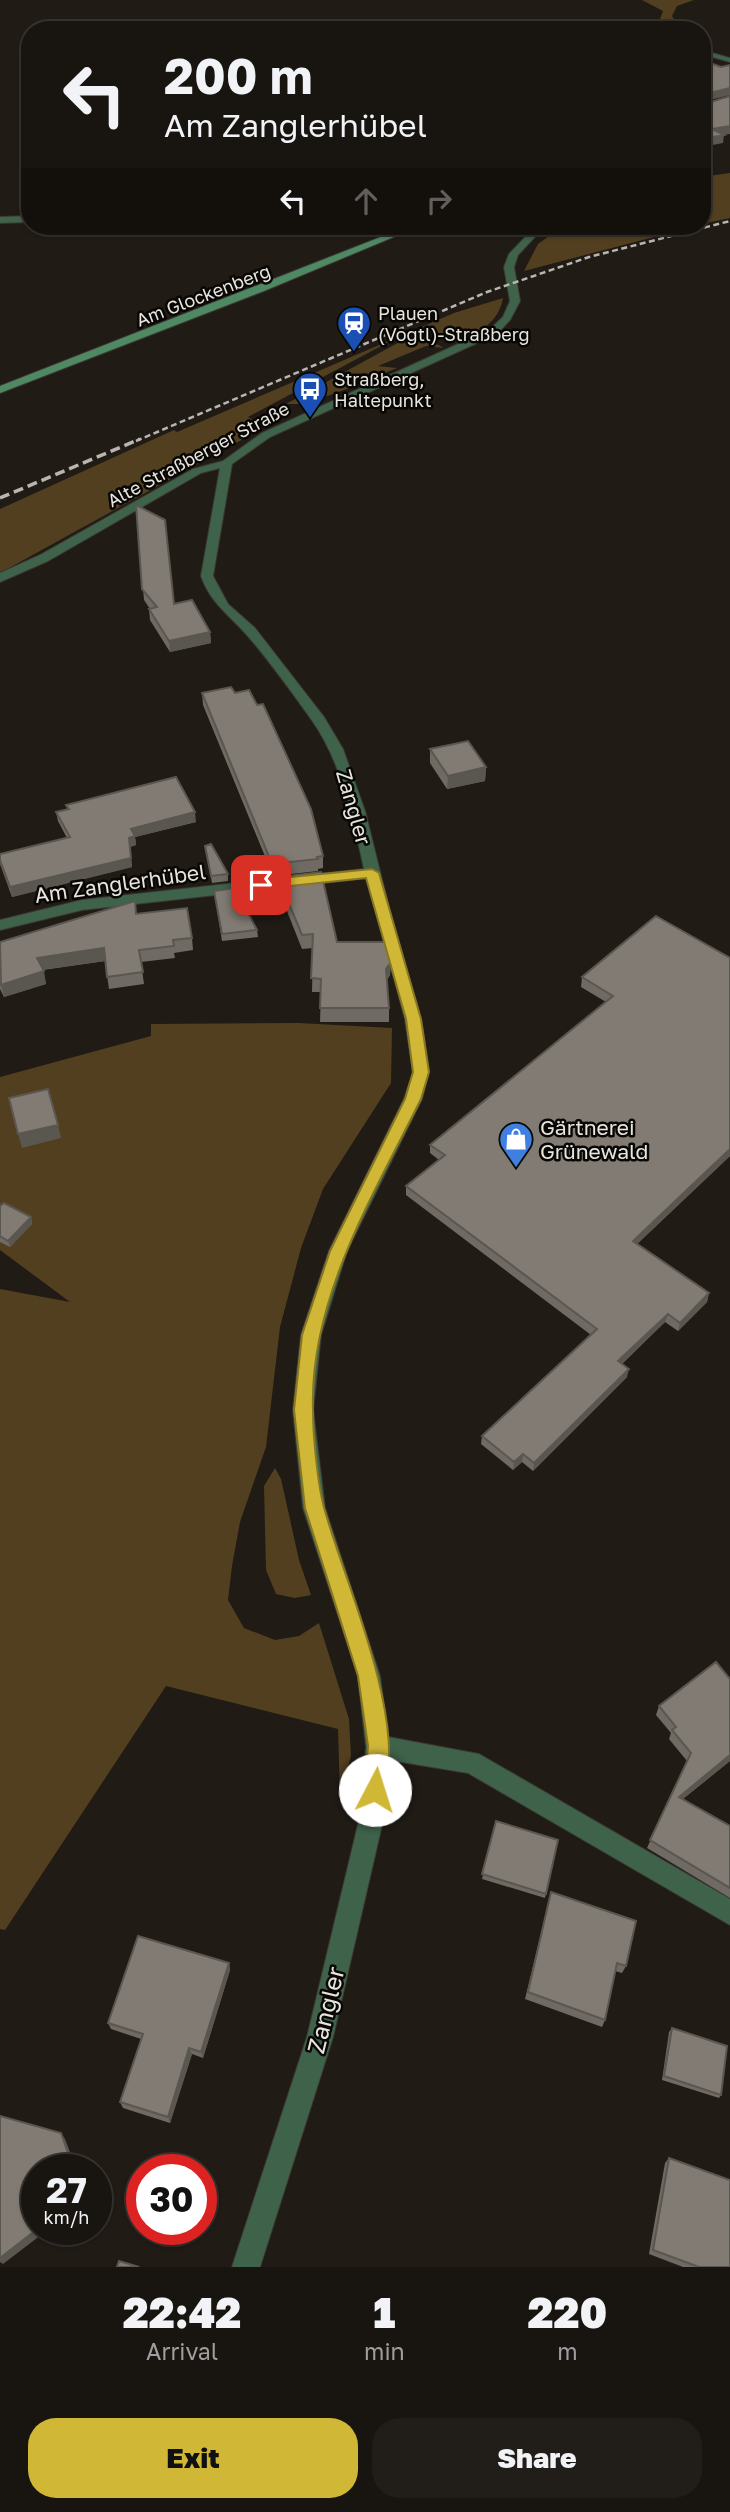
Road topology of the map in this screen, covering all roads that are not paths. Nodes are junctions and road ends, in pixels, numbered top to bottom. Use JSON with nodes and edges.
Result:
{"nodes":[{"id":1,"x":711,"y":55,"type":"edge"},
{"id":2,"x":730,"y":60,"type":"edge"},
{"id":3,"x":21,"y":219,"type":"edge"},
{"id":4,"x":0,"y":220,"type":"edge"},
{"id":5,"x":394,"y":235,"type":"edge"},
{"id":6,"x":532,"y":235,"type":"edge"},
{"id":7,"x":0,"y":390,"type":"edge"},
{"id":8,"x":227,"y":463,"type":"junction"},
{"id":9,"x":0,"y":579,"type":"edge"},
{"id":10,"x":372,"y":873,"type":"junction"},
{"id":11,"x":0,"y":925,"type":"edge"},
{"id":12,"x":378,"y":1746,"type":"junction"},
{"id":13,"x":730,"y":1913,"type":"edge"},
{"id":14,"x":246,"y":2267,"type":"edge"}],
"edges":[{"from":1,"to":2,"type":"street"},
{"from":3,"to":4,"type":"street"},
{"from":5,"to":7,"type":"main road","name":"Am Glockenberg"},
{"from":6,"to":8,"type":"street","name":"Alte Straßberger Straße"},
{"from":8,"to":9,"type":"street","name":"Alte Straßberger Straße"},
{"from":8,"to":10,"type":"street","name":"Zangler"},
{"from":10,"to":11,"type":"street","name":"Am Zanglerhübel"},
{"from":10,"to":12,"type":"street","name":"Zangler"},
{"from":12,"to":13,"type":"street"},
{"from":12,"to":14,"type":"street","name":"Zangler"}]}
